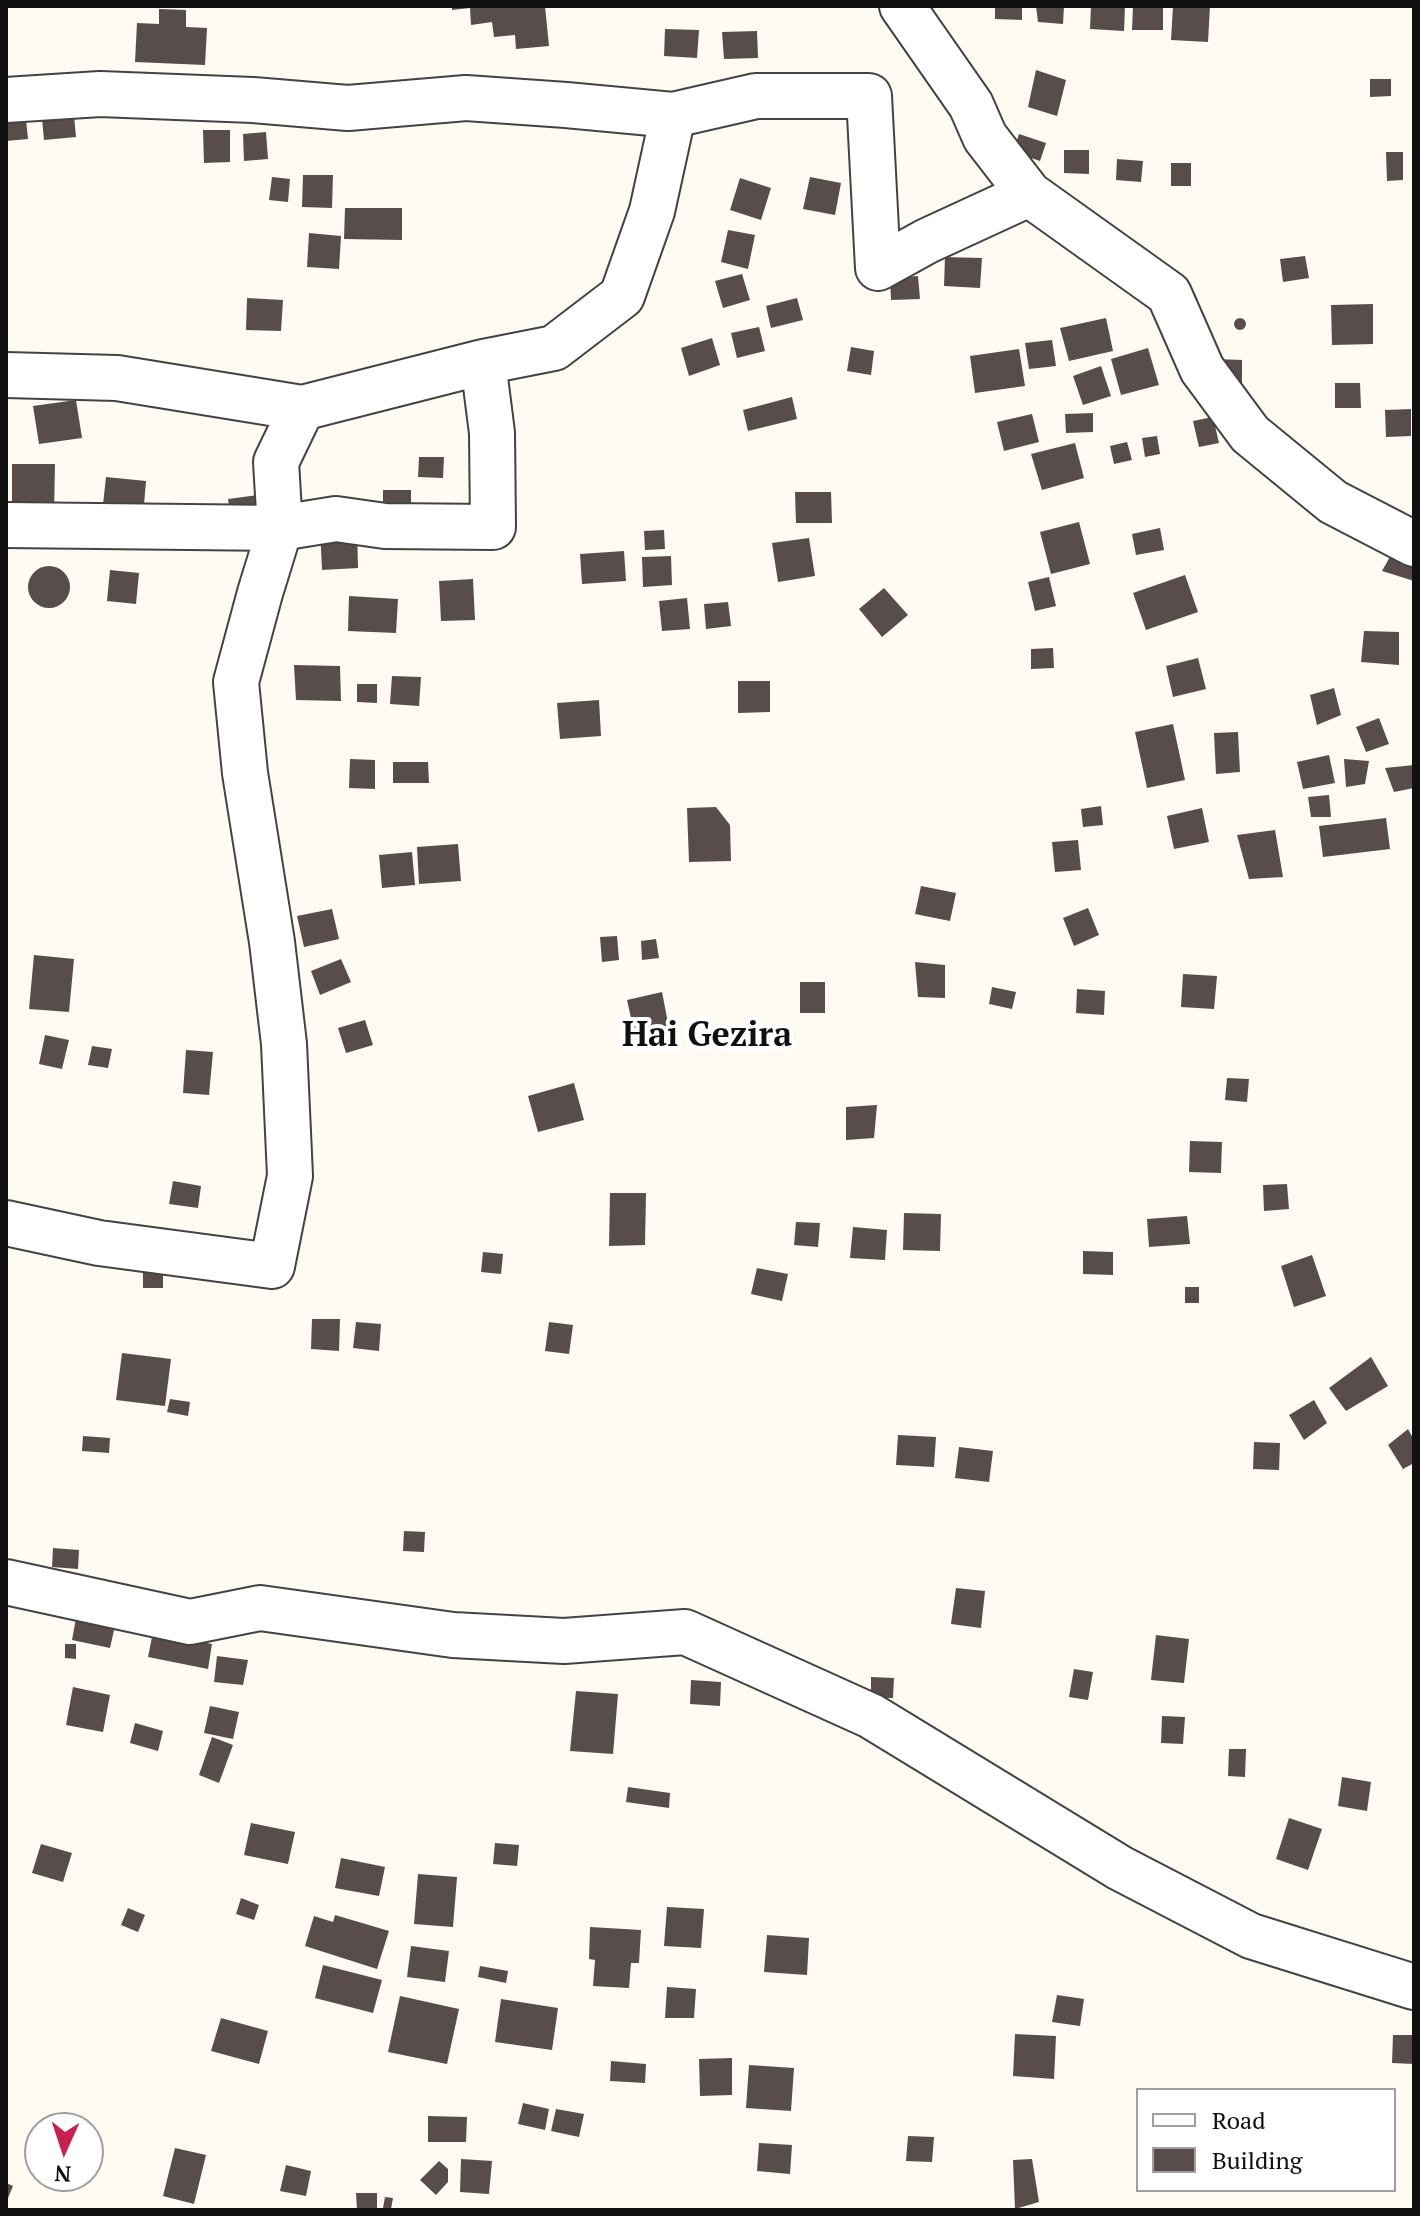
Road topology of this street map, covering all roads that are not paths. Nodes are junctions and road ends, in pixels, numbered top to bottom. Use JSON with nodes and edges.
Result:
{"nodes":[{"id":1,"x":902,"y":6,"type":"edge"},
{"id":2,"x":6,"y":100,"type":"edge"},
{"id":3,"x":673,"y":115,"type":"junction"},
{"id":4,"x":1029,"y":194,"type":"junction"},
{"id":5,"x":483,"y":362,"type":"junction"},
{"id":6,"x":6,"y":375,"type":"edge"},
{"id":7,"x":217,"y":394,"type":"junction"},
{"id":8,"x":302,"y":408,"type":"junction"},
{"id":9,"x":276,"y":462,"type":"junction"},
{"id":10,"x":6,"y":525,"type":"edge"},
{"id":11,"x":280,"y":528,"type":"junction"},
{"id":12,"x":1414,"y":544,"type":"edge"},
{"id":13,"x":6,"y":1223,"type":"edge"},
{"id":14,"x":6,"y":1582,"type":"edge"},
{"id":15,"x":1414,"y":1987,"type":"edge"}],
"edges":[{"from":1,"to":4,"type":"street"},
{"from":2,"to":3,"type":"street"},
{"from":3,"to":4,"type":"street"},
{"from":3,"to":5,"type":"street"},
{"from":4,"to":12,"type":"street"},
{"from":5,"to":8,"type":"street"},
{"from":5,"to":11,"type":"street"},
{"from":6,"to":7,"type":"street"},
{"from":7,"to":8,"type":"street"},
{"from":7,"to":9,"type":"street"},
{"from":8,"to":9,"type":"street"},
{"from":9,"to":11,"type":"street"},
{"from":10,"to":11,"type":"street"},
{"from":11,"to":13,"type":"street"},
{"from":14,"to":15,"type":"street"}]}
